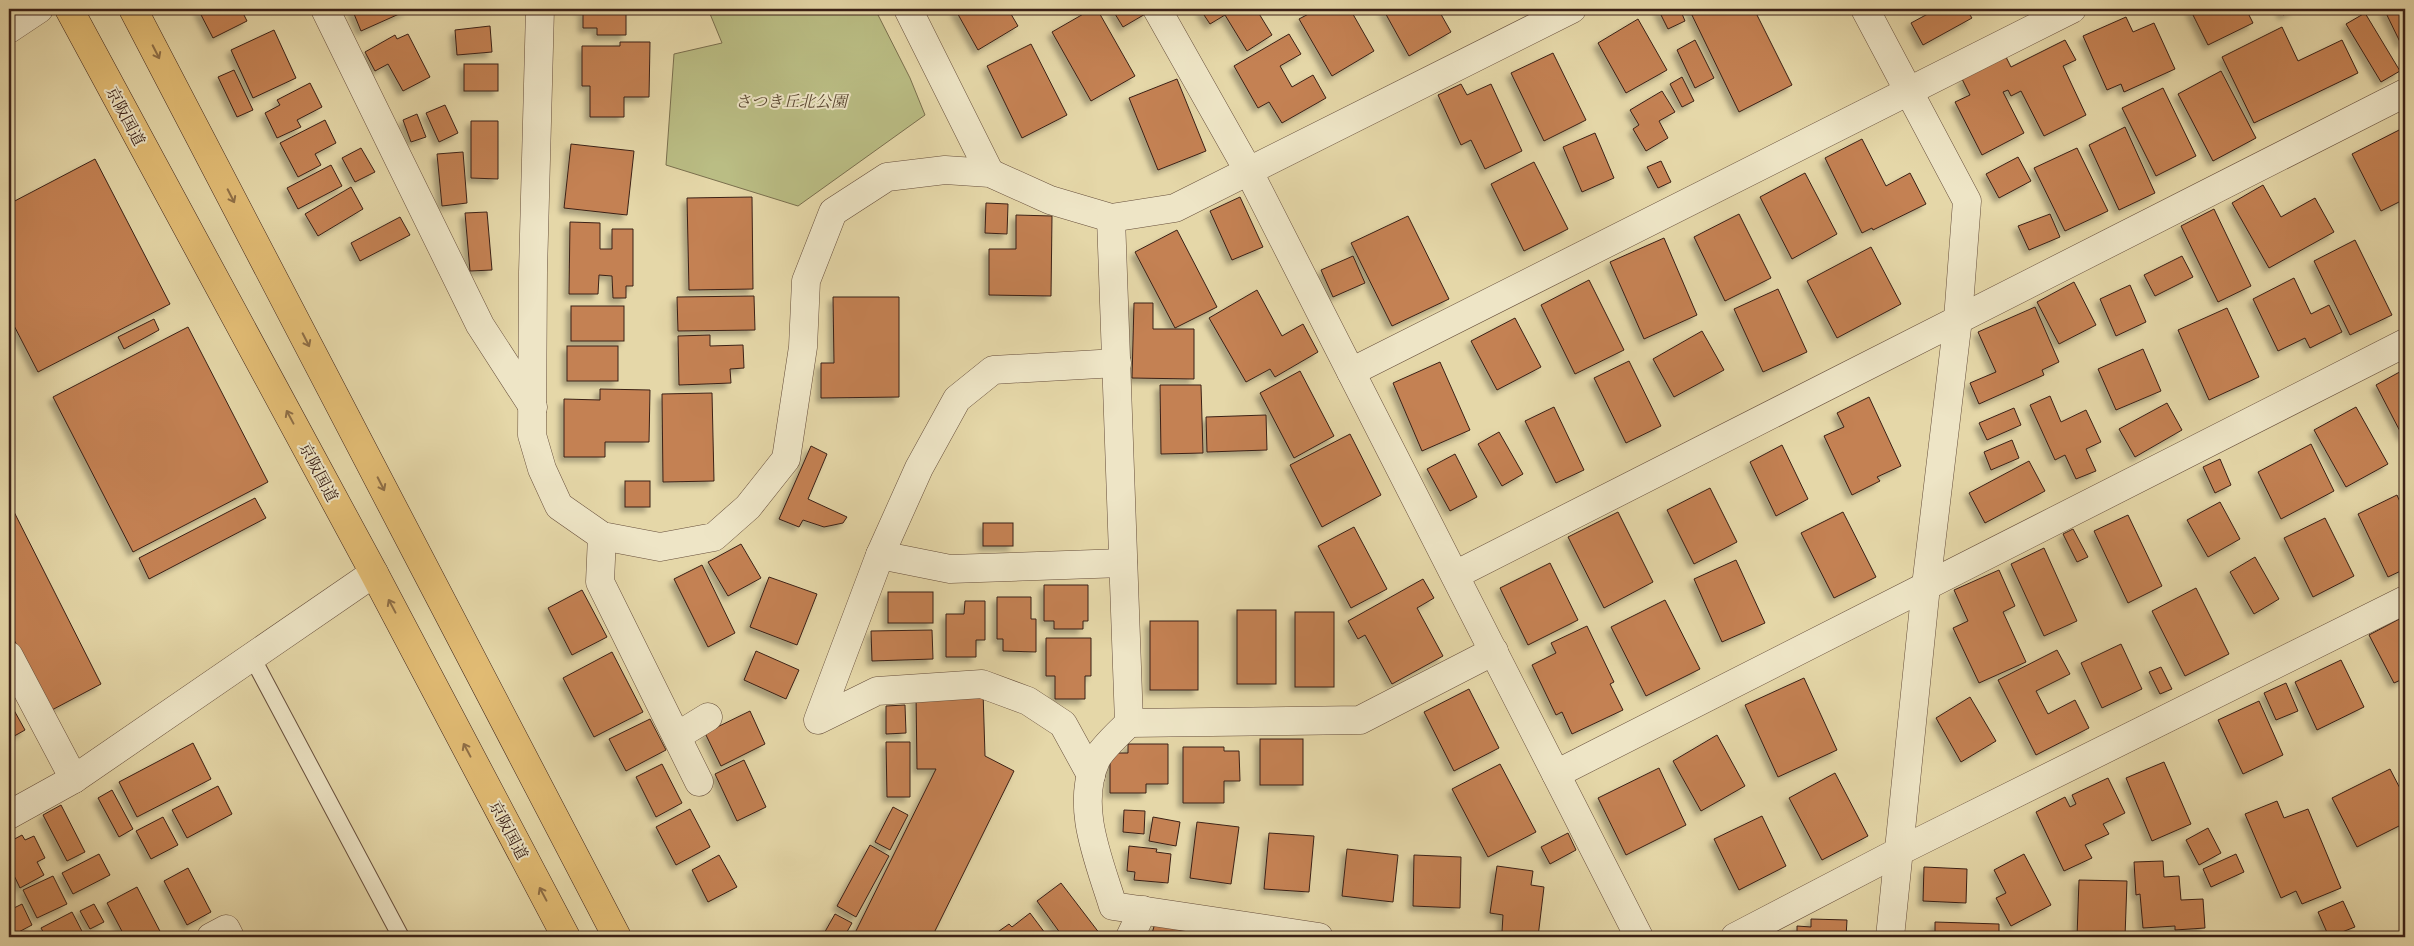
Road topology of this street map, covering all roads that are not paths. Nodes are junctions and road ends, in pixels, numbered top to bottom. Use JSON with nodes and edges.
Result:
{"nodes":[{"id":1,"x":39,"y":9,"type":"edge"},
{"id":2,"x":68,"y":9,"type":"edge"},
{"id":3,"x":133,"y":9,"type":"edge"},
{"id":4,"x":326,"y":9,"type":"edge"},
{"id":5,"x":540,"y":9,"type":"edge"},
{"id":6,"x":908,"y":9,"type":"edge"},
{"id":7,"x":1157,"y":9,"type":"edge"},
{"id":8,"x":1572,"y":9,"type":"edge"},
{"id":9,"x":1865,"y":9,"type":"edge"},
{"id":10,"x":2072,"y":9,"type":"edge"},
{"id":11,"x":9,"y":29,"type":"edge"},
{"id":12,"x":1909,"y":91,"type":"junction"},
{"id":13,"x":2405,"y":93,"type":"edge"},
{"id":14,"x":1249,"y":172,"type":"junction"},
{"id":15,"x":990,"y":173,"type":"junction"},
{"id":16,"x":1111,"y":218,"type":"junction"},
{"id":17,"x":1958,"y":320,"type":"junction"},
{"id":18,"x":2405,"y":343,"type":"edge"},
{"id":19,"x":1117,"y":363,"type":"junction"},
{"id":20,"x":1352,"y":372,"type":"junction"},
{"id":21,"x":532,"y":407,"type":"junction"},
{"id":22,"x":602,"y":536,"type":"junction"},
{"id":23,"x":880,"y":555,"type":"junction"},
{"id":24,"x":1123,"y":563,"type":"junction"},
{"id":25,"x":374,"y":572,"type":"junction"},
{"id":26,"x":1455,"y":575,"type":"junction"},
{"id":27,"x":1926,"y":586,"type":"junction"},
{"id":28,"x":2405,"y":600,"type":"edge"},
{"id":29,"x":1494,"y":651,"type":"junction"},
{"id":30,"x":9,"y":656,"type":"edge"},
{"id":31,"x":252,"y":657,"type":"junction"},
{"id":32,"x":708,"y":717,"type":"dead end"},
{"id":33,"x":1129,"y":723,"type":"junction"},
{"id":34,"x":677,"y":736,"type":"junction"},
{"id":35,"x":1556,"y":774,"type":"junction"},
{"id":36,"x":1092,"y":775,"type":"junction"},
{"id":37,"x":74,"y":779,"type":"junction"},
{"id":38,"x":699,"y":782,"type":"dead end"},
{"id":39,"x":9,"y":815,"type":"edge"},
{"id":40,"x":1898,"y":852,"type":"junction"},
{"id":41,"x":1143,"y":910,"type":"junction"},
{"id":42,"x":211,"y":937,"type":"edge"},
{"id":43,"x":230,"y":937,"type":"edge"},
{"id":44,"x":401,"y":937,"type":"edge"},
{"id":45,"x":566,"y":937,"type":"edge"},
{"id":46,"x":616,"y":937,"type":"edge"},
{"id":47,"x":1130,"y":937,"type":"edge"},
{"id":48,"x":1319,"y":937,"type":"edge"},
{"id":49,"x":1639,"y":937,"type":"edge"},
{"id":50,"x":1735,"y":937,"type":"edge"},
{"id":51,"x":1890,"y":937,"type":"edge"}],
"edges":[{"from":1,"to":11,"type":"street"},
{"from":25,"to":2,"type":"highway","name":"京阪国道","one_way":true},
{"from":3,"to":46,"type":"highway","one_way":true},
{"from":4,"to":21,"type":"street"},
{"from":5,"to":21,"type":"street"},
{"from":6,"to":15,"type":"street"},
{"from":7,"to":14,"type":"street"},
{"from":8,"to":14,"type":"street"},
{"from":9,"to":12,"type":"street"},
{"from":10,"to":12,"type":"street"},
{"from":12,"to":17,"type":"street"},
{"from":12,"to":20,"type":"street"},
{"from":13,"to":17,"type":"street"},
{"from":14,"to":16,"type":"street"},
{"from":14,"to":20,"type":"street"},
{"from":15,"to":16,"type":"street"},
{"from":15,"to":22,"type":"street"},
{"from":16,"to":19,"type":"street"},
{"from":17,"to":26,"type":"street"},
{"from":17,"to":27,"type":"street"},
{"from":18,"to":27,"type":"street"},
{"from":19,"to":23,"type":"street"},
{"from":19,"to":24,"type":"street"},
{"from":20,"to":26,"type":"street"},
{"from":21,"to":22,"type":"street"},
{"from":22,"to":34,"type":"street"},
{"from":23,"to":24,"type":"street"},
{"from":23,"to":36,"type":"street"},
{"from":24,"to":33,"type":"street"},
{"from":25,"to":31,"type":"street"},
{"from":45,"to":25,"type":"highway","name":"京阪国道","one_way":true},
{"from":26,"to":29,"type":"street"},
{"from":27,"to":35,"type":"street"},
{"from":27,"to":40,"type":"street"},
{"from":28,"to":40,"type":"street"},
{"from":29,"to":33,"type":"street"},
{"from":29,"to":35,"type":"street"},
{"from":30,"to":37,"type":"street"},
{"from":31,"to":37,"type":"street"},
{"from":31,"to":44,"type":"lane"},
{"from":32,"to":34,"type":"street"},
{"from":33,"to":36,"type":"street"},
{"from":34,"to":38,"type":"street"},
{"from":35,"to":49,"type":"street"},
{"from":36,"to":41,"type":"street"},
{"from":37,"to":39,"type":"street"},
{"from":40,"to":50,"type":"street"},
{"from":40,"to":51,"type":"street"},
{"from":41,"to":47,"type":"street"},
{"from":41,"to":48,"type":"street"},
{"from":42,"to":43,"type":"street"}]}
